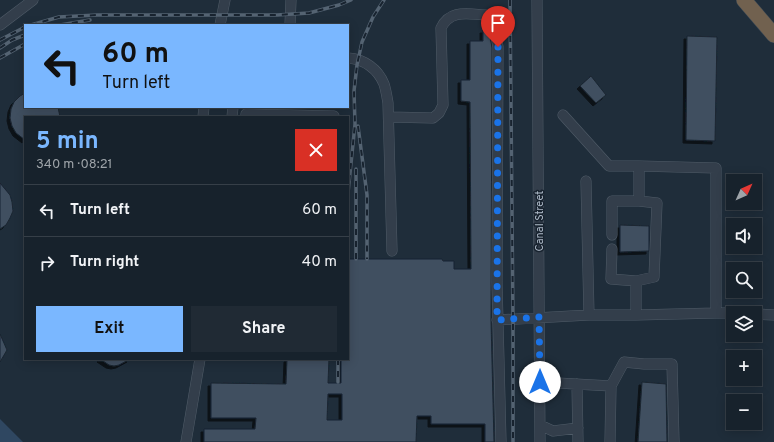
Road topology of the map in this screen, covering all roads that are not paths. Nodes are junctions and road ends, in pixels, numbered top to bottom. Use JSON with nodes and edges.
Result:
{"nodes":[{"id":1,"x":32,"y":0,"type":"edge"},
{"id":2,"x":225,"y":0,"type":"edge"},
{"id":3,"x":292,"y":0,"type":"edge"},
{"id":4,"x":537,"y":0,"type":"edge"},
{"id":5,"x":744,"y":0,"type":"edge"},
{"id":6,"x":220,"y":24,"type":"edge"},
{"id":7,"x":290,"y":24,"type":"edge"},
{"id":8,"x":0,"y":25,"type":"edge"},
{"id":9,"x":774,"y":36,"type":"edge"},
{"id":10,"x":349,"y":58,"type":"edge"},
{"id":11,"x":290,"y":113,"type":"edge"},
{"id":12,"x":563,"y":115,"type":"dead end"},
{"id":13,"x":246,"y":116,"type":"edge"},
{"id":14,"x":334,"y":116,"type":"dead end"},
{"id":15,"x":388,"y":117,"type":"junction"},
{"id":16,"x":639,"y":166,"type":"junction"},
{"id":17,"x":586,"y":181,"type":"dead end"},
{"id":18,"x":640,"y":201,"type":"junction"},
{"id":19,"x":612,"y":235,"type":"dead end"},
{"id":20,"x":612,"y":249,"type":"dead end"},
{"id":21,"x":392,"y":251,"type":"dead end"},
{"id":22,"x":636,"y":281,"type":"junction"},
{"id":23,"x":716,"y":313,"type":"junction"},
{"id":24,"x":726,"y":313,"type":"edge"},
{"id":25,"x":588,"y":314,"type":"junction"},
{"id":26,"x":762,"y":314,"type":"edge"},
{"id":27,"x":636,"y":315,"type":"junction"},
{"id":28,"x":774,"y":315,"type":"edge"},
{"id":29,"x":539,"y":317,"type":"junction"},
{"id":30,"x":497,"y":320,"type":"junction"},
{"id":31,"x":200,"y":360,"type":"edge"},
{"id":32,"x":540,"y":382,"type":"junction"},
{"id":33,"x":577,"y":384,"type":"junction"},
{"id":34,"x":611,"y":386,"type":"junction"},
{"id":35,"x":540,"y":425,"type":"junction"},
{"id":36,"x":578,"y":428,"type":"junction"},
{"id":37,"x":186,"y":442,"type":"edge"},
{"id":38,"x":501,"y":442,"type":"edge"},
{"id":39,"x":540,"y":442,"type":"edge"},
{"id":40,"x":578,"y":442,"type":"edge"},
{"id":41,"x":610,"y":442,"type":"edge"},
{"id":42,"x":674,"y":442,"type":"edge"}],
"edges":[{"from":1,"to":8,"type":"street"},
{"from":2,"to":6,"type":"street"},
{"from":3,"to":7,"type":"street"},
{"from":4,"to":29,"type":"street","name":"Canal Street"},
{"from":5,"to":9,"type":"highway"},
{"from":10,"to":15,"type":"street"},
{"from":11,"to":13,"type":"street"},
{"from":11,"to":14,"type":"street"},
{"from":12,"to":16,"type":"street"},
{"from":15,"to":21,"type":"street"},
{"from":15,"to":30,"type":"street"},
{"from":16,"to":18,"type":"street"},
{"from":16,"to":23,"type":"street"},
{"from":17,"to":25,"type":"street"},
{"from":18,"to":19,"type":"street"},
{"from":18,"to":22,"type":"street"},
{"from":20,"to":22,"type":"street"},
{"from":22,"to":27,"type":"street"},
{"from":23,"to":24,"type":"street"},
{"from":23,"to":27,"type":"street"},
{"from":25,"to":27,"type":"street"},
{"from":25,"to":29,"type":"street"},
{"from":26,"to":28,"type":"street"},
{"from":29,"to":30,"type":"street"},
{"from":29,"to":32,"type":"street","name":"Canal Street"},
{"from":30,"to":38,"type":"street"},
{"from":31,"to":37,"type":"street"},
{"from":32,"to":33,"type":"street"},
{"from":32,"to":35,"type":"street","name":"Canal Street"},
{"from":33,"to":34,"type":"street"},
{"from":33,"to":36,"type":"street"},
{"from":34,"to":41,"type":"street"},
{"from":34,"to":42,"type":"street"},
{"from":35,"to":36,"type":"street"},
{"from":35,"to":39,"type":"street","name":"Canal Street"},
{"from":36,"to":40,"type":"street"}]}
